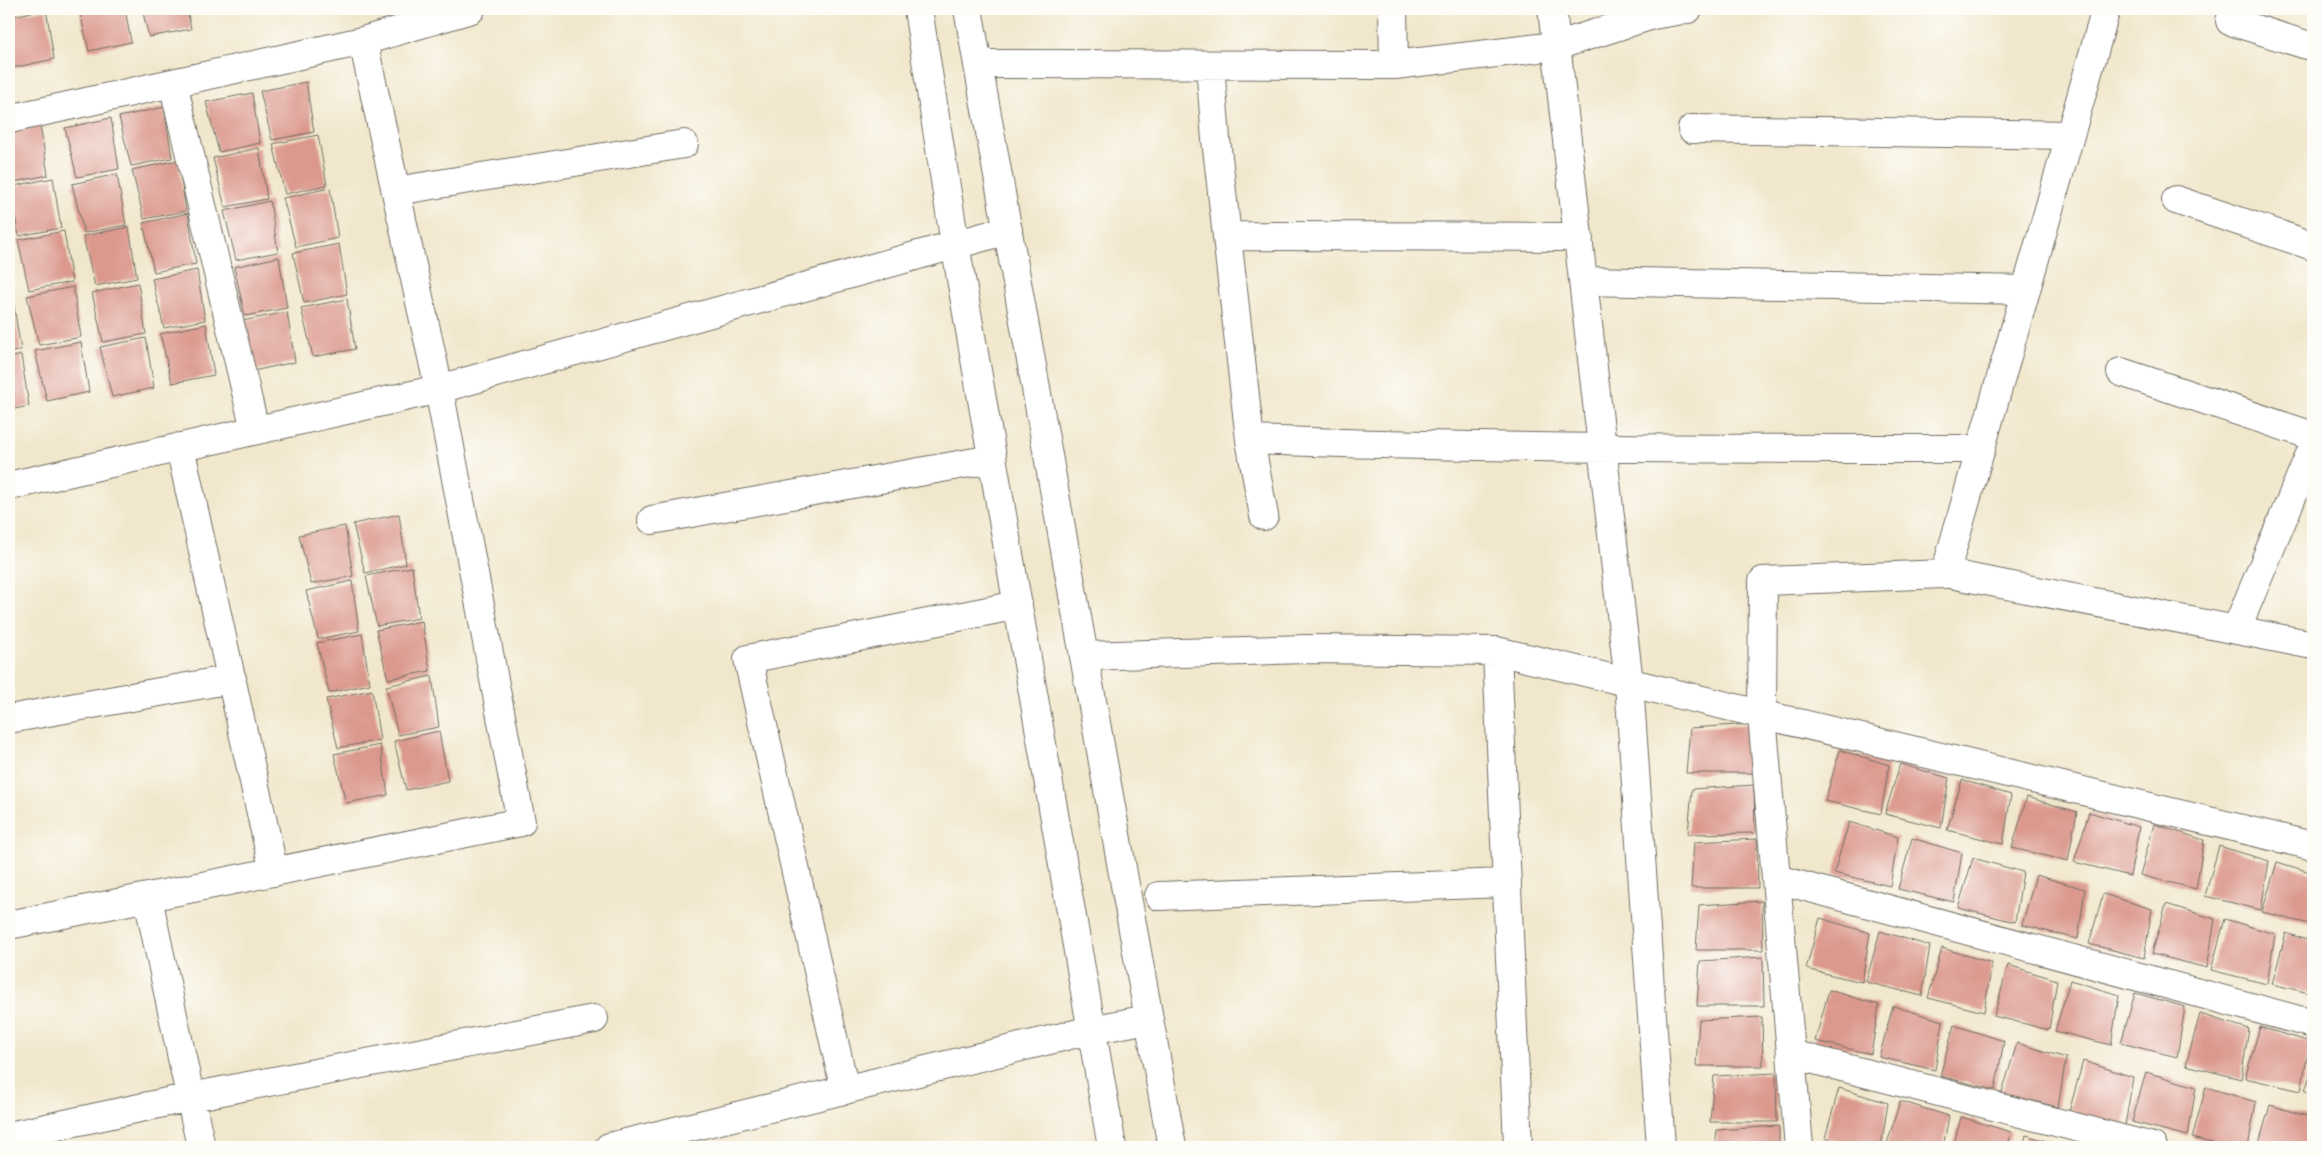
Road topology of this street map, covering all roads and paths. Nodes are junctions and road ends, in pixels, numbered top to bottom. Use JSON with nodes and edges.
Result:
{"nodes":[{"id":1,"x":471,"y":9,"type":"edge"},
{"id":2,"x":918,"y":9,"type":"edge"},
{"id":3,"x":968,"y":9,"type":"edge"},
{"id":4,"x":1393,"y":9,"type":"edge"},
{"id":5,"x":1552,"y":9,"type":"edge"},
{"id":6,"x":1688,"y":9,"type":"edge"},
{"id":7,"x":2106,"y":9,"type":"edge"},
{"id":8,"x":1653,"y":12,"type":"edge"},
{"id":9,"x":2230,"y":21,"type":"dead end"},
{"id":10,"x":363,"y":41,"type":"junction"},
{"id":11,"x":1556,"y":46,"type":"junction"},
{"id":12,"x":2313,"y":47,"type":"edge"},
{"id":13,"x":978,"y":64,"type":"junction"},
{"id":14,"x":1210,"y":65,"type":"junction"},
{"id":15,"x":1394,"y":65,"type":"junction"},
{"id":16,"x":173,"y":83,"type":"junction"},
{"id":17,"x":9,"y":119,"type":"edge"},
{"id":18,"x":1692,"y":129,"type":"dead end"},
{"id":19,"x":2070,"y":135,"type":"junction"},
{"id":20,"x":684,"y":144,"type":"dead end"},
{"id":21,"x":396,"y":191,"type":"junction"},
{"id":22,"x":2176,"y":200,"type":"dead end"},
{"id":23,"x":1008,"y":230,"type":"junction"},
{"id":24,"x":1227,"y":236,"type":"junction"},
{"id":25,"x":1578,"y":237,"type":"junction"},
{"id":26,"x":955,"y":244,"type":"junction"},
{"id":27,"x":2313,"y":246,"type":"edge"},
{"id":28,"x":1584,"y":280,"type":"junction"},
{"id":29,"x":2026,"y":290,"type":"junction"},
{"id":30,"x":2121,"y":372,"type":"dead end"},
{"id":31,"x":439,"y":389,"type":"junction"},
{"id":32,"x":255,"y":430,"type":"junction"},
{"id":33,"x":2313,"y":436,"type":"edge"},
{"id":34,"x":1250,"y":440,"type":"junction"},
{"id":35,"x":180,"y":447,"type":"junction"},
{"id":36,"x":2313,"y":447,"type":"edge"},
{"id":37,"x":1603,"y":449,"type":"junction"},
{"id":38,"x":1981,"y":449,"type":"junction"},
{"id":39,"x":992,"y":459,"type":"junction"},
{"id":40,"x":9,"y":486,"type":"edge"},
{"id":41,"x":1264,"y":516,"type":"dead end"},
{"id":42,"x":652,"y":520,"type":"dead end"},
{"id":43,"x":1945,"y":573,"type":"junction"},
{"id":44,"x":1018,"y":606,"type":"junction"},
{"id":45,"x":2236,"y":630,"type":"junction"},
{"id":46,"x":2313,"y":645,"type":"edge"},
{"id":47,"x":1497,"y":651,"type":"junction"},
{"id":48,"x":1084,"y":656,"type":"junction"},
{"id":49,"x":232,"y":679,"type":"junction"},
{"id":50,"x":1629,"y":683,"type":"junction"},
{"id":51,"x":1762,"y":715,"type":"junction"},
{"id":52,"x":9,"y":718,"type":"edge"},
{"id":53,"x":2313,"y":846,"type":"edge"},
{"id":54,"x":274,"y":872,"type":"junction"},
{"id":55,"x":1776,"y":879,"type":"junction"},
{"id":56,"x":1506,"y":882,"type":"junction"},
{"id":57,"x":1159,"y":896,"type":"dead end"},
{"id":58,"x":148,"y":898,"type":"junction"},
{"id":59,"x":9,"y":925,"type":"edge"},
{"id":60,"x":1148,"y":1019,"type":"junction"},
{"id":61,"x":594,"y":1020,"type":"dead end"},
{"id":62,"x":2313,"y":1024,"type":"edge"},
{"id":63,"x":1091,"y":1030,"type":"junction"},
{"id":64,"x":1792,"y":1054,"type":"junction"},
{"id":65,"x":845,"y":1090,"type":"junction"},
{"id":66,"x":190,"y":1097,"type":"junction"},
{"id":67,"x":9,"y":1136,"type":"edge"},
{"id":68,"x":201,"y":1147,"type":"edge"},
{"id":69,"x":609,"y":1147,"type":"edge"},
{"id":70,"x":1112,"y":1147,"type":"edge"},
{"id":71,"x":1172,"y":1147,"type":"edge"},
{"id":72,"x":1518,"y":1147,"type":"edge"},
{"id":73,"x":1661,"y":1147,"type":"edge"},
{"id":74,"x":1799,"y":1147,"type":"edge"},
{"id":75,"x":2153,"y":1147,"type":"edge"}],
"edges":[{"from":1,"to":10,"type":"street"},
{"from":2,"to":26,"type":"street"},
{"from":3,"to":13,"type":"street"},
{"from":4,"to":15,"type":"street"},
{"from":5,"to":11,"type":"street"},
{"from":6,"to":8,"type":"street"},
{"from":7,"to":19,"type":"street"},
{"from":8,"to":11,"type":"street"},
{"from":9,"to":12,"type":"street"},
{"from":10,"to":16,"type":"street"},
{"from":10,"to":21,"type":"street"},
{"from":11,"to":15,"type":"street"},
{"from":11,"to":25,"type":"street"},
{"from":13,"to":14,"type":"street"},
{"from":13,"to":23,"type":"street"},
{"from":14,"to":15,"type":"street"},
{"from":14,"to":24,"type":"street"},
{"from":16,"to":17,"type":"street"},
{"from":16,"to":32,"type":"street"},
{"from":18,"to":19,"type":"street"},
{"from":19,"to":29,"type":"street"},
{"from":20,"to":21,"type":"street"},
{"from":21,"to":31,"type":"street"},
{"from":22,"to":27,"type":"street"},
{"from":23,"to":26,"type":"street"},
{"from":23,"to":48,"type":"street"},
{"from":24,"to":25,"type":"street"},
{"from":24,"to":34,"type":"street"},
{"from":25,"to":28,"type":"street"},
{"from":26,"to":31,"type":"street"},
{"from":26,"to":39,"type":"street"},
{"from":28,"to":29,"type":"street"},
{"from":28,"to":37,"type":"street"},
{"from":29,"to":38,"type":"street"},
{"from":30,"to":33,"type":"street"},
{"from":31,"to":32,"type":"street"},
{"from":31,"to":54,"type":"street"},
{"from":32,"to":35,"type":"street"},
{"from":34,"to":37,"type":"street"},
{"from":34,"to":41,"type":"street"},
{"from":35,"to":40,"type":"street"},
{"from":35,"to":49,"type":"street"},
{"from":36,"to":45,"type":"street"},
{"from":37,"to":38,"type":"street"},
{"from":37,"to":50,"type":"street"},
{"from":38,"to":43,"type":"street"},
{"from":39,"to":42,"type":"street"},
{"from":39,"to":44,"type":"street"},
{"from":43,"to":45,"type":"street"},
{"from":43,"to":51,"type":"street"},
{"from":44,"to":63,"type":"street"},
{"from":44,"to":65,"type":"street"},
{"from":45,"to":46,"type":"street"},
{"from":47,"to":48,"type":"street"},
{"from":47,"to":50,"type":"street"},
{"from":47,"to":56,"type":"street"},
{"from":48,"to":60,"type":"street"},
{"from":49,"to":52,"type":"street"},
{"from":49,"to":54,"type":"street"},
{"from":50,"to":51,"type":"street"},
{"from":50,"to":73,"type":"street"},
{"from":51,"to":53,"type":"street"},
{"from":51,"to":55,"type":"street"},
{"from":54,"to":58,"type":"street"},
{"from":55,"to":62,"type":"street"},
{"from":55,"to":64,"type":"street"},
{"from":56,"to":57,"type":"street"},
{"from":56,"to":72,"type":"street"},
{"from":58,"to":59,"type":"street"},
{"from":58,"to":66,"type":"street"},
{"from":60,"to":63,"type":"street"},
{"from":60,"to":71,"type":"street"},
{"from":61,"to":66,"type":"street"},
{"from":63,"to":65,"type":"street"},
{"from":63,"to":70,"type":"street"},
{"from":64,"to":74,"type":"street"},
{"from":64,"to":75,"type":"street"},
{"from":65,"to":69,"type":"street"},
{"from":66,"to":67,"type":"street"},
{"from":66,"to":68,"type":"street"}]}
